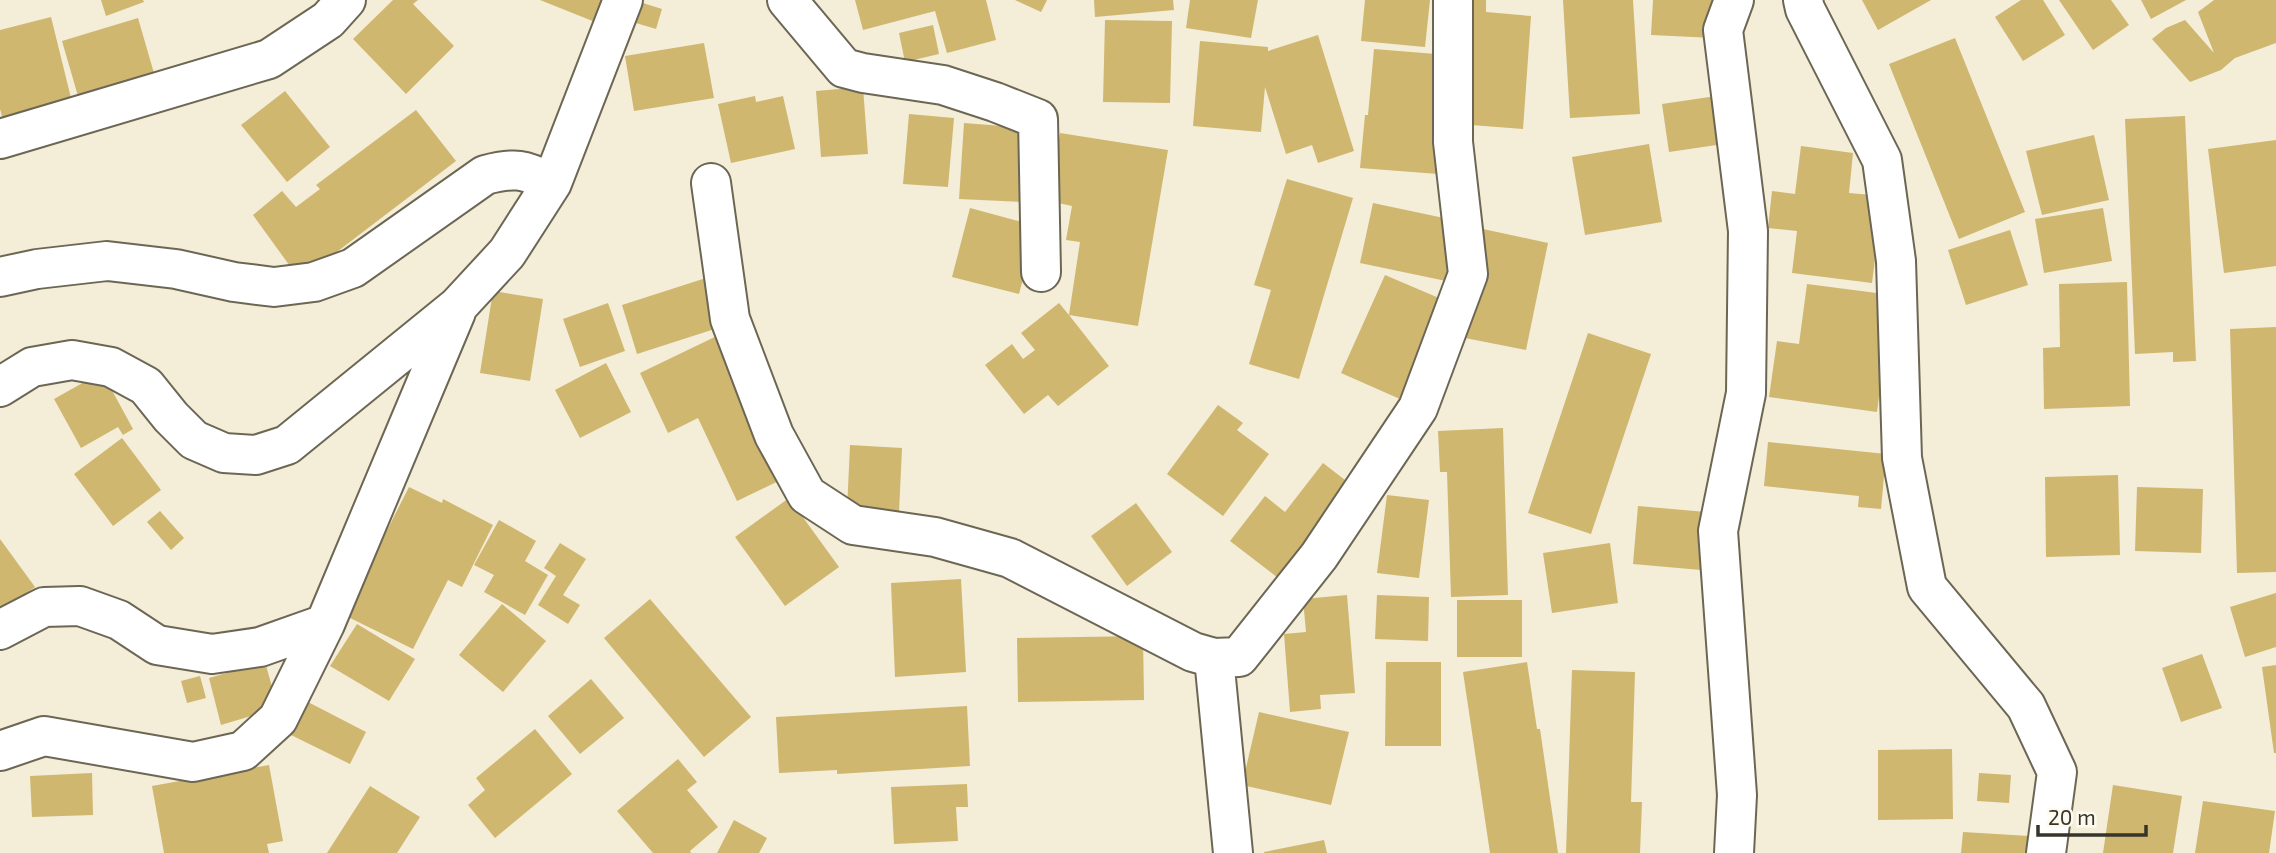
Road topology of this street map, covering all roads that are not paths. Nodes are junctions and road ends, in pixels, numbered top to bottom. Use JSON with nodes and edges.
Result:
{"nodes":[{"id":1,"x":346,"y":0,"type":"edge"},
{"id":2,"x":623,"y":0,"type":"edge"},
{"id":3,"x":787,"y":0,"type":"edge"},
{"id":4,"x":1454,"y":0,"type":"edge"},
{"id":5,"x":1734,"y":0,"type":"edge"},
{"id":6,"x":1803,"y":0,"type":"edge"},
{"id":7,"x":0,"y":139,"type":"edge"},
{"id":8,"x":552,"y":183,"type":"junction"},
{"id":9,"x":711,"y":183,"type":"dead end"},
{"id":10,"x":1041,"y":272,"type":"dead end"},
{"id":11,"x":0,"y":277,"type":"edge"},
{"id":12,"x":458,"y":306,"type":"junction"},
{"id":13,"x":0,"y":387,"type":"edge"},
{"id":14,"x":325,"y":624,"type":"junction"},
{"id":15,"x":0,"y":630,"type":"edge"},
{"id":16,"x":1214,"y":658,"type":"junction"},
{"id":17,"x":0,"y":751,"type":"edge"},
{"id":18,"x":1233,"y":853,"type":"edge"},
{"id":19,"x":1734,"y":853,"type":"edge"},
{"id":20,"x":2046,"y":853,"type":"edge"}],
"edges":[{"from":1,"to":7,"type":"street"},
{"from":2,"to":8,"type":"street"},
{"from":3,"to":10,"type":"street"},
{"from":4,"to":16,"type":"street"},
{"from":5,"to":19,"type":"street"},
{"from":6,"to":20,"type":"street"},
{"from":8,"to":11,"type":"street"},
{"from":8,"to":12,"type":"street"},
{"from":9,"to":16,"type":"street"},
{"from":12,"to":13,"type":"street"},
{"from":12,"to":14,"type":"street"},
{"from":14,"to":15,"type":"street"},
{"from":14,"to":17,"type":"street"},
{"from":16,"to":18,"type":"street"}]}
